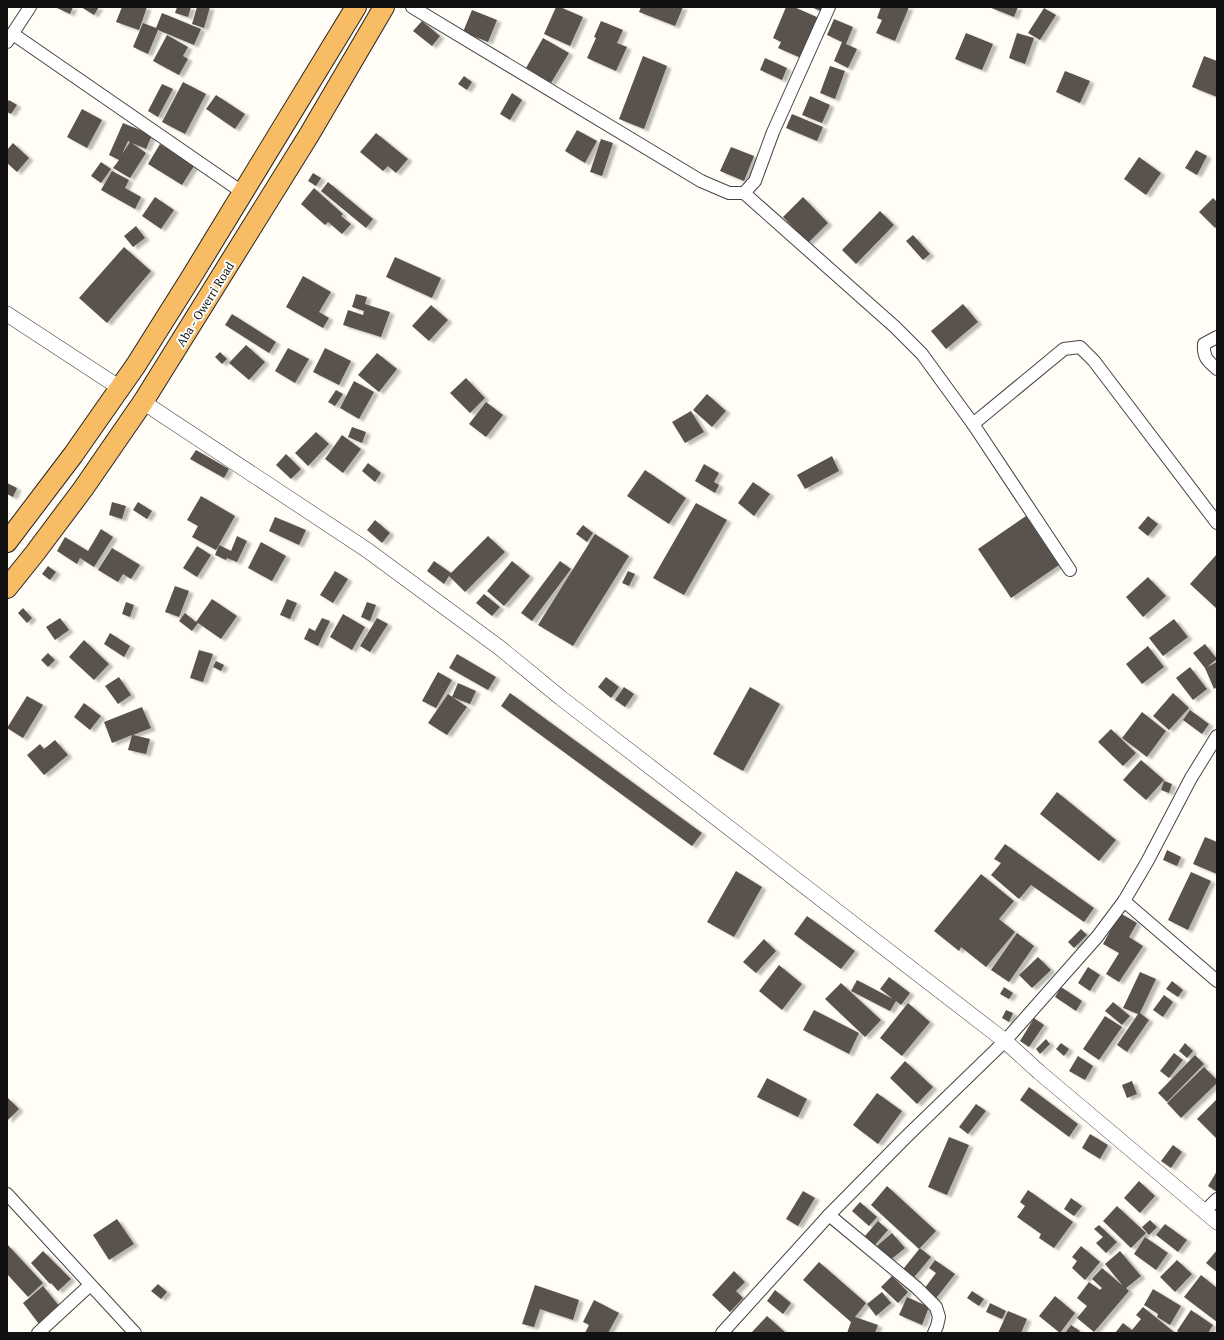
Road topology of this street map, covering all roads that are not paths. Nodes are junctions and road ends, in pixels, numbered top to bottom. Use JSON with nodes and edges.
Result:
{"nodes":[{"id":1,"x":30,"y":7,"type":"edge"},
{"id":2,"x":356,"y":7,"type":"edge"},
{"id":3,"x":384,"y":7,"type":"edge"},
{"id":4,"x":412,"y":7,"type":"edge"},
{"id":5,"x":829,"y":7,"type":"edge"},
{"id":6,"x":10,"y":38,"type":"edge"},
{"id":7,"x":286,"y":121,"type":"junction"},
{"id":8,"x":309,"y":135,"type":"junction"},
{"id":9,"x":242,"y":192,"type":"junction"},
{"id":10,"x":744,"y":193,"type":"junction"},
{"id":11,"x":7,"y":314,"type":"edge"},
{"id":12,"x":1217,"y":337,"type":"edge"},
{"id":13,"x":1217,"y":369,"type":"edge"},
{"id":14,"x":120,"y":388,"type":"junction"},
{"id":15,"x":143,"y":402,"type":"junction"},
{"id":16,"x":973,"y":424,"type":"junction"},
{"id":17,"x":1217,"y":523,"type":"edge"},
{"id":18,"x":7,"y":542,"type":"edge"},
{"id":19,"x":1070,"y":570,"type":"dead end"},
{"id":20,"x":7,"y":588,"type":"edge"},
{"id":21,"x":1217,"y":736,"type":"edge"},
{"id":22,"x":1124,"y":901,"type":"junction"},
{"id":23,"x":1217,"y":981,"type":"edge"},
{"id":24,"x":1005,"y":1041,"type":"junction"},
{"id":25,"x":7,"y":1194,"type":"edge"},
{"id":26,"x":1217,"y":1200,"type":"edge"},
{"id":27,"x":1204,"y":1212,"type":"junction"},
{"id":28,"x":829,"y":1215,"type":"junction"},
{"id":29,"x":1217,"y":1222,"type":"edge"},
{"id":30,"x":90,"y":1285,"type":"junction"},
{"id":31,"x":38,"y":1333,"type":"edge"},
{"id":32,"x":135,"y":1333,"type":"edge"},
{"id":33,"x":722,"y":1333,"type":"edge"},
{"id":34,"x":934,"y":1333,"type":"edge"}],
"edges":[{"from":1,"to":6,"type":"street"},
{"from":2,"to":7,"type":"highway"},
{"from":3,"to":8,"type":"highway","name":"Aba - Owerri Road"},
{"from":4,"to":10,"type":"street"},
{"from":5,"to":10,"type":"street"},
{"from":6,"to":9,"type":"street"},
{"from":7,"to":8,"type":"highway"},
{"from":7,"to":9,"type":"highway"},
{"from":8,"to":15,"type":"highway","name":"Aba - Owerri Road"},
{"from":9,"to":14,"type":"highway"},
{"from":10,"to":16,"type":"street"},
{"from":11,"to":14,"type":"street"},
{"from":12,"to":13,"type":"street"},
{"from":14,"to":18,"type":"highway"},
{"from":15,"to":20,"type":"highway","name":"Aba - Owerri Road"},
{"from":15,"to":24,"type":"street"},
{"from":16,"to":17,"type":"street"},
{"from":16,"to":19,"type":"street"},
{"from":21,"to":22,"type":"street"},
{"from":22,"to":23,"type":"street"},
{"from":22,"to":24,"type":"street"},
{"from":24,"to":27,"type":"street"},
{"from":24,"to":28,"type":"street"},
{"from":25,"to":30,"type":"street"},
{"from":26,"to":27,"type":"street"},
{"from":27,"to":29,"type":"street"},
{"from":28,"to":33,"type":"street"},
{"from":28,"to":34,"type":"street"},
{"from":30,"to":31,"type":"street"},
{"from":30,"to":32,"type":"street"}]}
